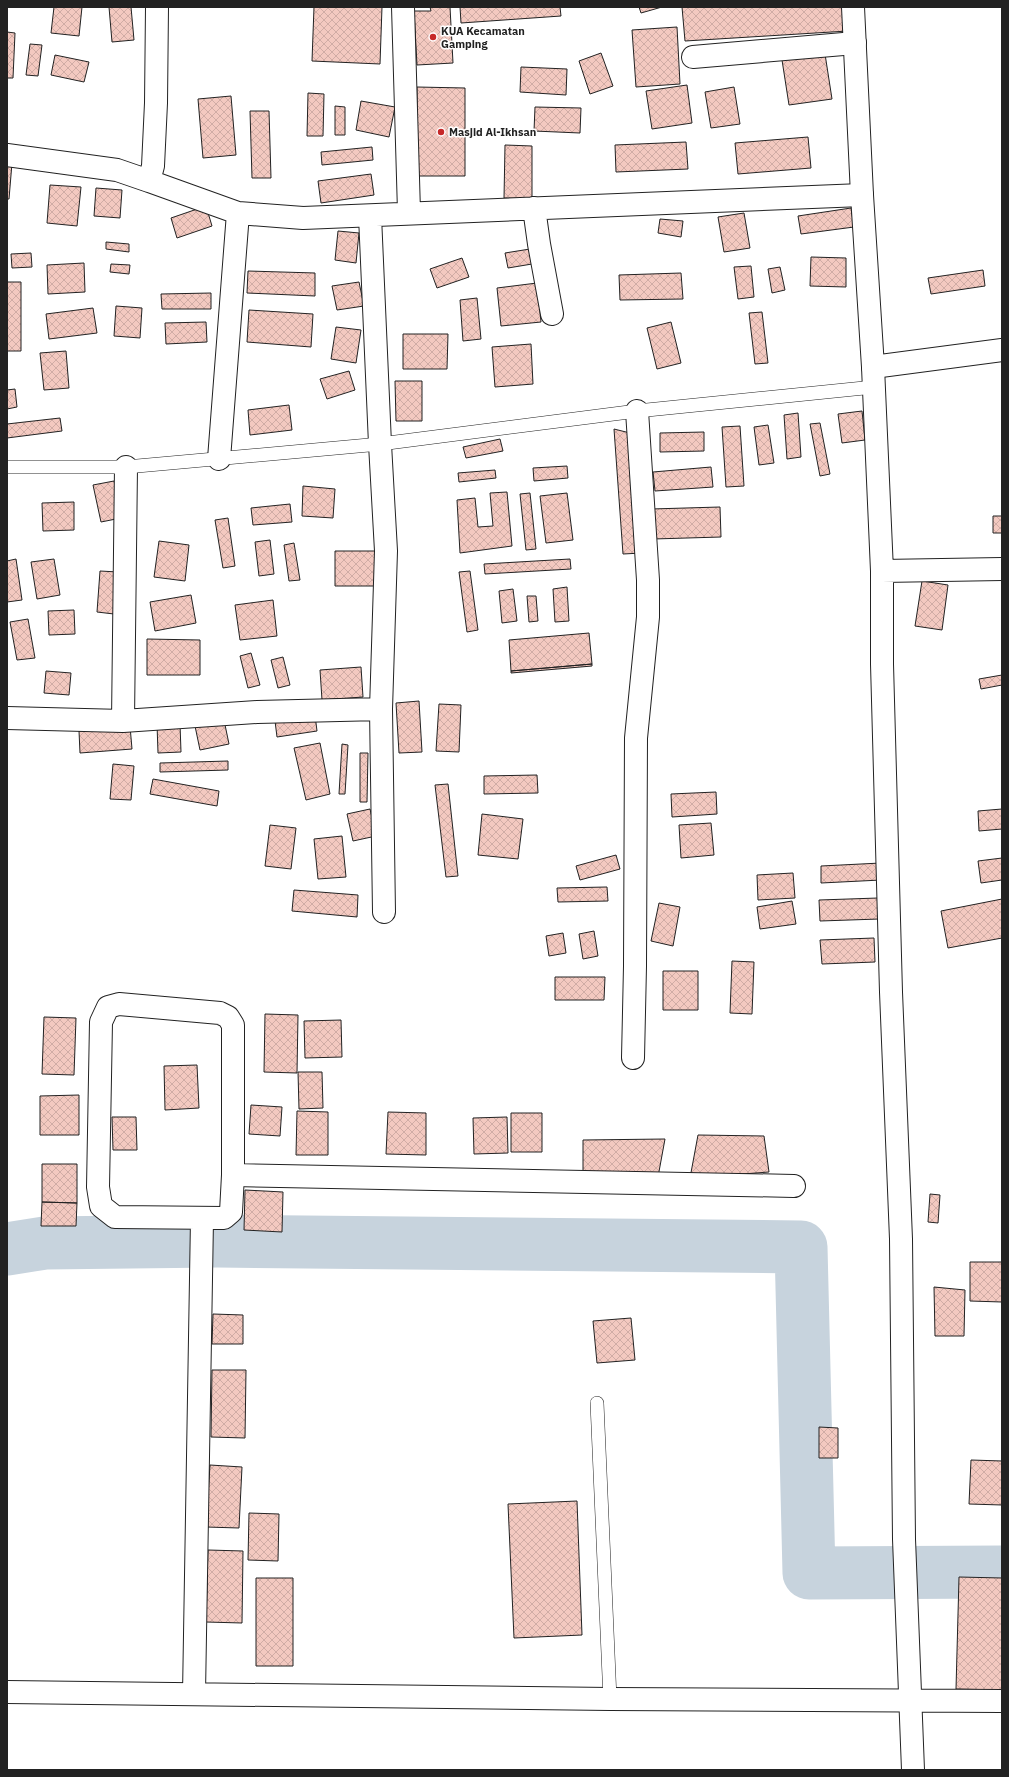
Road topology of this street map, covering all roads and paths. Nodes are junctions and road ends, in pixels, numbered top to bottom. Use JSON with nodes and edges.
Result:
{"nodes":[{"id":1,"x":157,"y":7,"type":"edge"},
{"id":2,"x":402,"y":7,"type":"edge"},
{"id":3,"x":853,"y":7,"type":"edge"},
{"id":4,"x":855,"y":43,"type":"junction"},
{"id":5,"x":693,"y":56,"type":"dead end"},
{"id":6,"x":7,"y":155,"type":"edge"},
{"id":7,"x":149,"y":181,"type":"junction"},
{"id":8,"x":862,"y":195,"type":"junction"},
{"id":9,"x":534,"y":208,"type":"junction"},
{"id":10,"x":409,"y":212,"type":"junction"},
{"id":11,"x":238,"y":213,"type":"junction"},
{"id":12,"x":370,"y":216,"type":"junction"},
{"id":13,"x":552,"y":314,"type":"dead end"},
{"id":14,"x":1002,"y":350,"type":"edge"},
{"id":15,"x":873,"y":377,"type":"junction"},
{"id":16,"x":637,"y":411,"type":"junction"},
{"id":17,"x":380,"y":444,"type":"junction"},
{"id":18,"x":219,"y":459,"type":"junction"},
{"id":19,"x":7,"y":467,"type":"edge"},
{"id":20,"x":126,"y":467,"type":"junction"},
{"id":21,"x":1002,"y":569,"type":"edge"},
{"id":22,"x":882,"y":571,"type":"junction"},
{"id":23,"x":381,"y":709,"type":"junction"},
{"id":24,"x":7,"y":718,"type":"edge"},
{"id":25,"x":123,"y":721,"type":"junction"},
{"id":26,"x":384,"y":912,"type":"dead end"},
{"id":27,"x":633,"y":1058,"type":"dead end"},
{"id":28,"x":233,"y":1175,"type":"junction"},
{"id":29,"x":794,"y":1186,"type":"dead end"},
{"id":30,"x":202,"y":1224,"type":"junction"},
{"id":31,"x":597,"y":1403,"type":"dead end"},
{"id":32,"x":7,"y":1692,"type":"edge"},
{"id":33,"x":194,"y":1694,"type":"junction"},
{"id":34,"x":610,"y":1699,"type":"junction"},
{"id":35,"x":912,"y":1701,"type":"junction"},
{"id":36,"x":1002,"y":1701,"type":"edge"},
{"id":37,"x":913,"y":1770,"type":"edge"}],
"edges":[{"from":1,"to":7,"type":"street"},
{"from":2,"to":10,"type":"street"},
{"from":3,"to":4,"type":"street"},
{"from":4,"to":5,"type":"street"},
{"from":4,"to":8,"type":"street"},
{"from":6,"to":7,"type":"street"},
{"from":7,"to":11,"type":"street"},
{"from":8,"to":9,"type":"street"},
{"from":8,"to":15,"type":"street"},
{"from":9,"to":10,"type":"street"},
{"from":9,"to":13,"type":"street"},
{"from":10,"to":12,"type":"street"},
{"from":11,"to":12,"type":"street"},
{"from":11,"to":18,"type":"street"},
{"from":12,"to":17,"type":"street"},
{"from":14,"to":15,"type":"street"},
{"from":15,"to":16,"type":"lane"},
{"from":15,"to":22,"type":"street"},
{"from":16,"to":17,"type":"lane"},
{"from":16,"to":27,"type":"street"},
{"from":17,"to":18,"type":"lane"},
{"from":17,"to":23,"type":"street"},
{"from":18,"to":20,"type":"lane"},
{"from":19,"to":20,"type":"lane"},
{"from":20,"to":25,"type":"street"},
{"from":21,"to":22,"type":"street"},
{"from":22,"to":35,"type":"street"},
{"from":23,"to":25,"type":"street"},
{"from":23,"to":26,"type":"street"},
{"from":24,"to":25,"type":"street"},
{"from":28,"to":29,"type":"street"},
{"from":28,"to":30,"type":"street"},
{"from":28,"to":30,"type":"street"},
{"from":30,"to":33,"type":"street"},
{"from":31,"to":34,"type":"lane"},
{"from":32,"to":33,"type":"street"},
{"from":33,"to":34,"type":"street"},
{"from":34,"to":35,"type":"street"},
{"from":35,"to":36,"type":"street"},
{"from":35,"to":37,"type":"street"}]}
